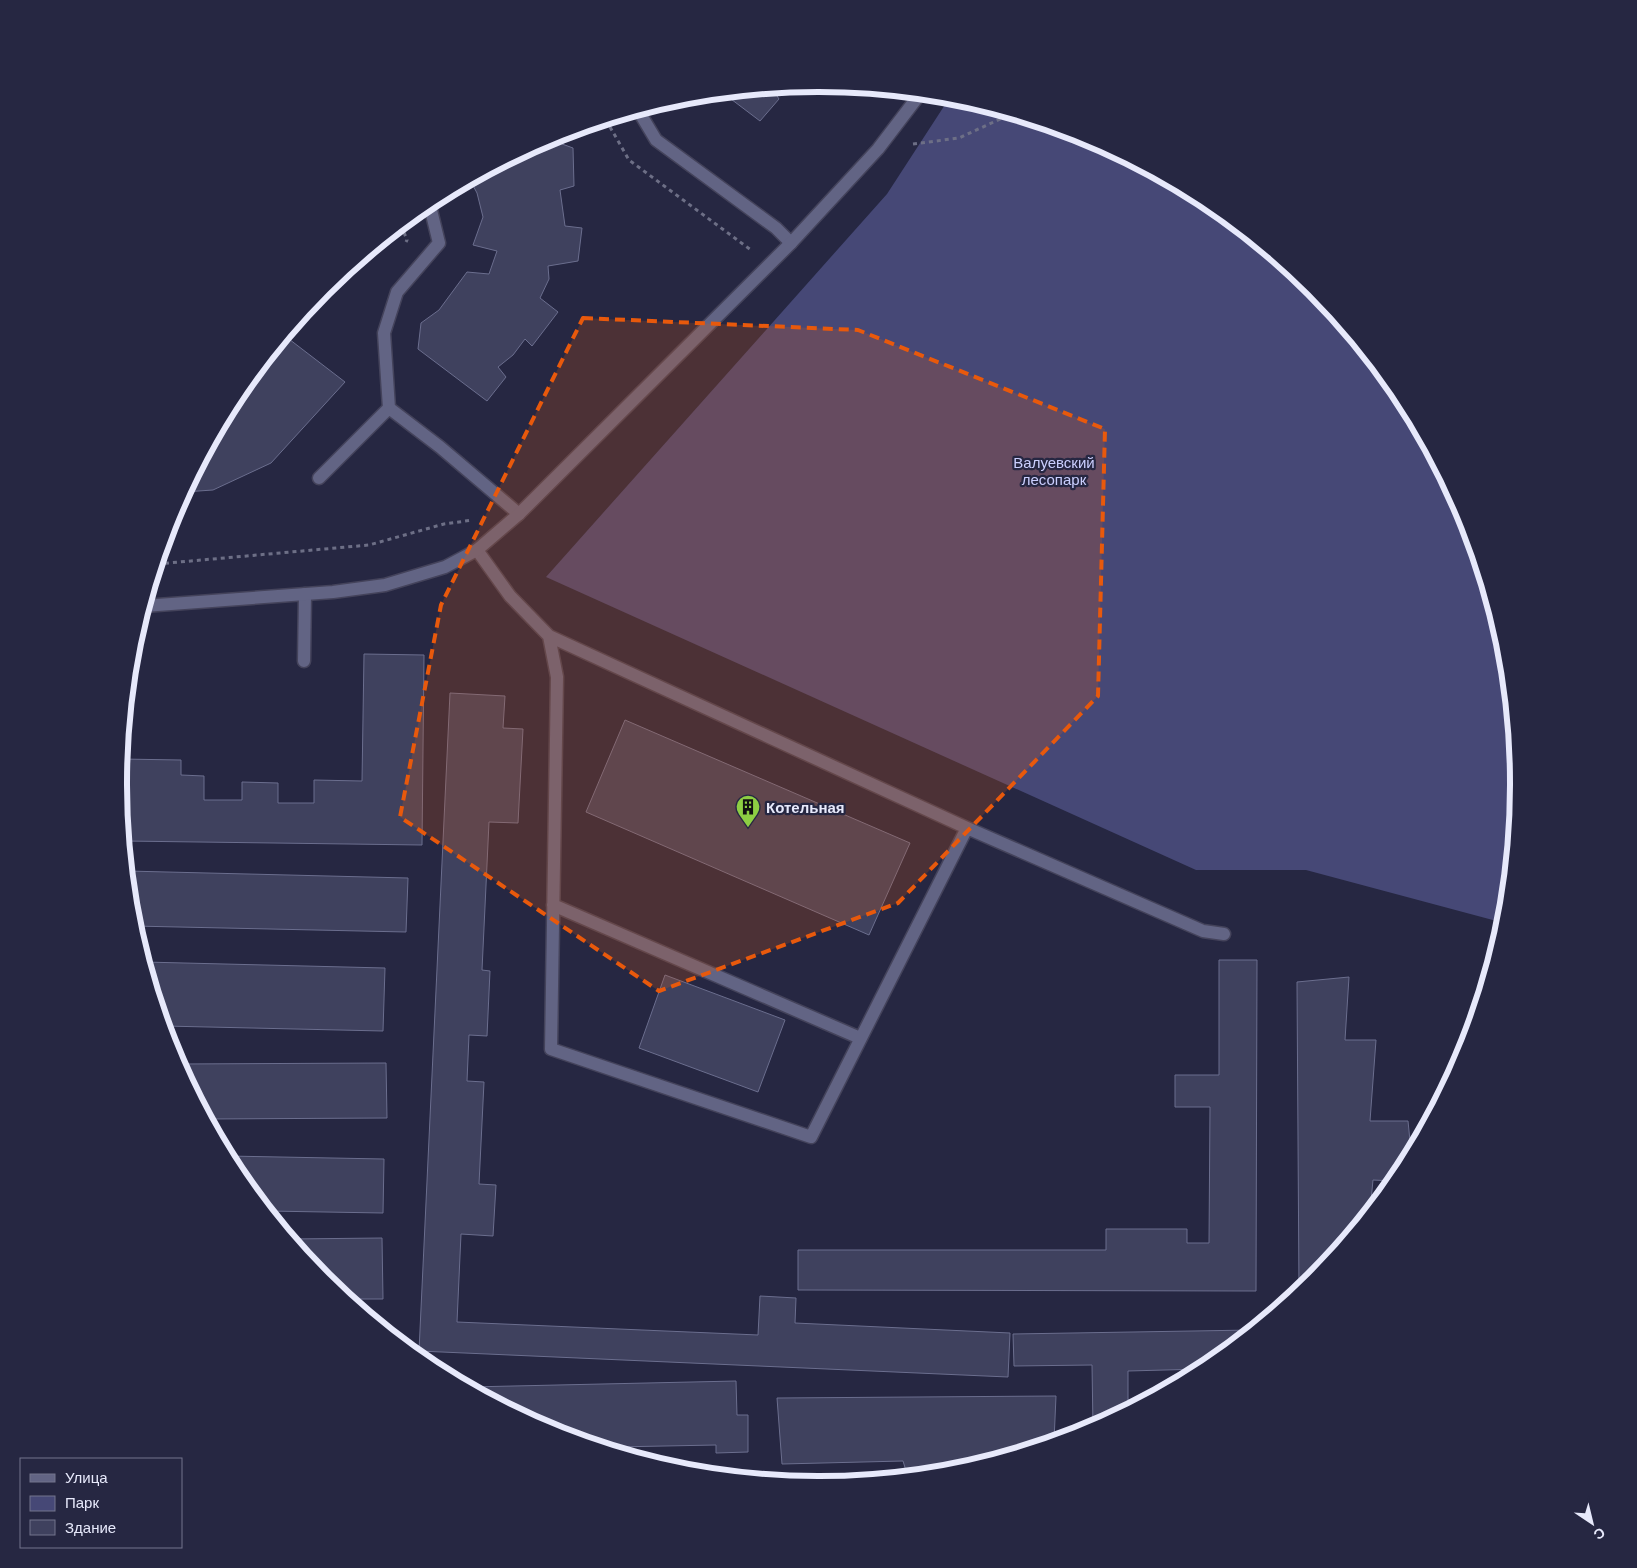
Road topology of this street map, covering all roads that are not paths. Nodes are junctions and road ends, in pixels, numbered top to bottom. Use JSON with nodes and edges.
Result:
{"nodes":[{"id":1,"x":916,"y":99,"type":"edge"},
{"id":2,"x":641,"y":116,"type":"edge"},
{"id":3,"x":431,"y":211,"type":"edge"},
{"id":4,"x":791,"y":243,"type":"junction"},
{"id":5,"x":389,"y":408,"type":"junction"},
{"id":6,"x":319,"y":478,"type":"dead end"},
{"id":7,"x":519,"y":514,"type":"junction"},
{"id":8,"x":477,"y":550,"type":"junction"},
{"id":9,"x":305,"y":594,"type":"junction"},
{"id":10,"x":151,"y":605,"type":"edge"},
{"id":11,"x":549,"y":636,"type":"junction"},
{"id":12,"x":304,"y":661,"type":"dead end"},
{"id":13,"x":967,"y":828,"type":"junction"},
{"id":14,"x":553,"y":905,"type":"junction"},
{"id":15,"x":1224,"y":934,"type":"dead end"},
{"id":16,"x":860,"y":1038,"type":"junction"}],
"edges":[{"from":1,"to":4,"type":"street"},
{"from":2,"to":4,"type":"street"},
{"from":3,"to":5,"type":"street"},
{"from":4,"to":7,"type":"street"},
{"from":5,"to":6,"type":"street"},
{"from":5,"to":7,"type":"street"},
{"from":7,"to":8,"type":"street"},
{"from":8,"to":9,"type":"street"},
{"from":8,"to":11,"type":"street"},
{"from":9,"to":10,"type":"street"},
{"from":9,"to":12,"type":"street"},
{"from":11,"to":13,"type":"street"},
{"from":11,"to":14,"type":"street"},
{"from":13,"to":15,"type":"street"},
{"from":13,"to":16,"type":"street"},
{"from":14,"to":16,"type":"street"},
{"from":14,"to":16,"type":"street"}]}
